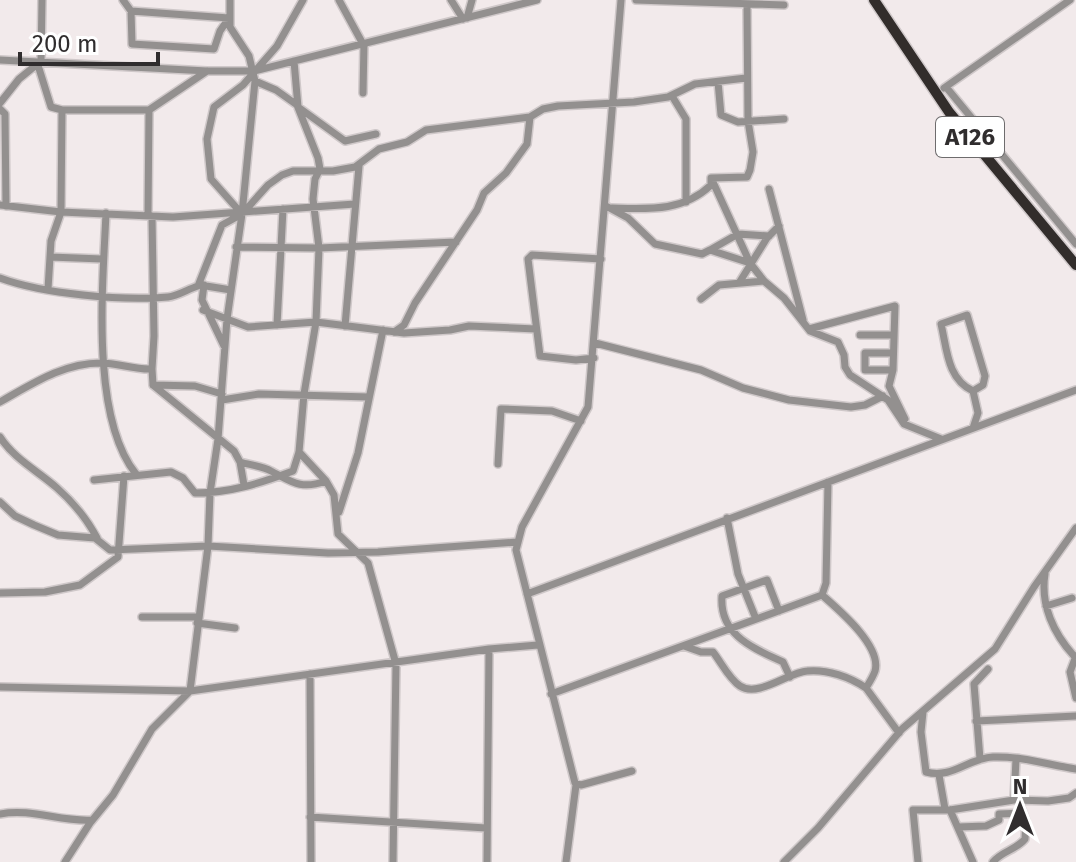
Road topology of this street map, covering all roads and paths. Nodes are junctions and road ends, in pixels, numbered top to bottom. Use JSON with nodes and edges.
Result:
{"nodes":[{"id":1,"x":42,"y":0,"type":"edge"},
{"id":2,"x":123,"y":0,"type":"edge"},
{"id":3,"x":178,"y":0,"type":"edge"},
{"id":4,"x":230,"y":0,"type":"edge"},
{"id":5,"x":303,"y":0,"type":"edge"},
{"id":6,"x":339,"y":0,"type":"edge"},
{"id":7,"x":451,"y":0,"type":"edge"},
{"id":8,"x":472,"y":0,"type":"edge"},
{"id":9,"x":537,"y":0,"type":"edge"},
{"id":10,"x":621,"y":0,"type":"edge"},
{"id":11,"x":636,"y":0,"type":"edge"},
{"id":12,"x":874,"y":0,"type":"edge"},
{"id":13,"x":1070,"y":0,"type":"edge"},
{"id":14,"x":756,"y":2,"type":"edge"},
{"id":15,"x":784,"y":5,"type":"dead end"},
{"id":16,"x":747,"y":6,"type":"junction"},
{"id":17,"x":131,"y":11,"type":"junction"},
{"id":18,"x":178,"y":12,"type":"junction"},
{"id":19,"x":229,"y":18,"type":"junction"},
{"id":20,"x":465,"y":18,"type":"junction"},
{"id":21,"x":363,"y":44,"type":"junction"},
{"id":22,"x":174,"y":48,"type":"junction"},
{"id":23,"x":0,"y":60,"type":"edge"},
{"id":24,"x":294,"y":61,"type":"junction"},
{"id":25,"x":39,"y":62,"type":"junction"},
{"id":26,"x":174,"y":68,"type":"junction"},
{"id":27,"x":207,"y":71,"type":"junction"},
{"id":28,"x":254,"y":71,"type":"junction"},
{"id":29,"x":746,"y":78,"type":"junction"},
{"id":30,"x":255,"y":81,"type":"junction"},
{"id":31,"x":718,"y":82,"type":"junction"},
{"id":32,"x":941,"y":91,"type":"junction"},
{"id":33,"x":363,"y":93,"type":"dead end"},
{"id":34,"x":672,"y":96,"type":"junction"},
{"id":35,"x":1,"y":100,"type":"edge"},
{"id":36,"x":613,"y":105,"type":"junction"},
{"id":37,"x":298,"y":107,"type":"junction"},
{"id":38,"x":0,"y":109,"type":"edge"},
{"id":39,"x":62,"y":110,"type":"junction"},
{"id":40,"x":149,"y":110,"type":"junction"},
{"id":41,"x":530,"y":117,"type":"junction"},
{"id":42,"x":784,"y":119,"type":"dead end"},
{"id":43,"x":748,"y":121,"type":"junction"},
{"id":44,"x":376,"y":134,"type":"dead end"},
{"id":45,"x":359,"y":166,"type":"junction"},
{"id":46,"x":320,"y":169,"type":"junction"},
{"id":47,"x":711,"y":178,"type":"junction"},
{"id":48,"x":769,"y":189,"type":"dead end"},
{"id":49,"x":686,"y":202,"type":"junction"},
{"id":50,"x":355,"y":204,"type":"junction"},
{"id":51,"x":3,"y":205,"type":"edge"},
{"id":52,"x":314,"y":207,"type":"junction"},
{"id":53,"x":609,"y":207,"type":"junction"},
{"id":54,"x":283,"y":209,"type":"junction"},
{"id":55,"x":61,"y":212,"type":"junction"},
{"id":56,"x":106,"y":213,"type":"junction"},
{"id":57,"x":242,"y":214,"type":"junction"},
{"id":58,"x":150,"y":215,"type":"junction"},
{"id":59,"x":779,"y":225,"type":"junction"},
{"id":60,"x":738,"y":234,"type":"junction"},
{"id":61,"x":769,"y":236,"type":"junction"},
{"id":62,"x":456,"y":242,"type":"junction"},
{"id":63,"x":1076,"y":244,"type":"edge"},
{"id":64,"x":353,"y":246,"type":"junction"},
{"id":65,"x":236,"y":247,"type":"junction"},
{"id":66,"x":282,"y":247,"type":"junction"},
{"id":67,"x":319,"y":248,"type":"junction"},
{"id":68,"x":710,"y":250,"type":"junction"},
{"id":69,"x":50,"y":257,"type":"junction"},
{"id":70,"x":102,"y":259,"type":"junction"},
{"id":71,"x":601,"y":259,"type":"junction"},
{"id":72,"x":750,"y":265,"type":"junction"},
{"id":73,"x":1076,"y":265,"type":"edge"},
{"id":74,"x":0,"y":278,"type":"edge"},
{"id":75,"x":764,"y":281,"type":"junction"},
{"id":76,"x":739,"y":283,"type":"junction"},
{"id":77,"x":201,"y":285,"type":"junction"},
{"id":78,"x":48,"y":289,"type":"junction"},
{"id":79,"x":231,"y":290,"type":"junction"},
{"id":80,"x":103,"y":296,"type":"junction"},
{"id":81,"x":152,"y":296,"type":"junction"},
{"id":82,"x":701,"y":299,"type":"dead end"},
{"id":83,"x":206,"y":312,"type":"junction"},
{"id":84,"x":227,"y":319,"type":"junction"},
{"id":85,"x":316,"y":322,"type":"junction"},
{"id":86,"x":277,"y":325,"type":"junction"},
{"id":87,"x":345,"y":326,"type":"junction"},
{"id":88,"x":806,"y":326,"type":"junction"},
{"id":89,"x":536,"y":329,"type":"junction"},
{"id":90,"x":383,"y":330,"type":"junction"},
{"id":91,"x":394,"y":332,"type":"junction"},
{"id":92,"x":894,"y":335,"type":"junction"},
{"id":93,"x":595,"y":343,"type":"junction"},
{"id":94,"x":225,"y":348,"type":"junction"},
{"id":95,"x":869,"y":353,"type":"junction"},
{"id":96,"x":893,"y":353,"type":"junction"},
{"id":97,"x":594,"y":358,"type":"junction"},
{"id":98,"x":104,"y":363,"type":"junction"},
{"id":99,"x":152,"y":369,"type":"junction"},
{"id":100,"x":893,"y":370,"type":"junction"},
{"id":101,"x":153,"y":385,"type":"junction"},
{"id":102,"x":1076,"y":390,"type":"edge"},
{"id":103,"x":973,"y":391,"type":"junction"},
{"id":104,"x":304,"y":394,"type":"junction"},
{"id":105,"x":883,"y":396,"type":"junction"},
{"id":106,"x":222,"y":397,"type":"junction"},
{"id":107,"x":369,"y":397,"type":"junction"},
{"id":108,"x":0,"y":402,"type":"edge"},
{"id":109,"x":581,"y":421,"type":"junction"},
{"id":110,"x":907,"y":425,"type":"junction"},
{"id":111,"x":973,"y":428,"type":"junction"},
{"id":112,"x":0,"y":437,"type":"edge"},
{"id":113,"x":218,"y":439,"type":"junction"},
{"id":114,"x":941,"y":439,"type":"junction"},
{"id":115,"x":299,"y":452,"type":"junction"},
{"id":116,"x":240,"y":462,"type":"junction"},
{"id":117,"x":498,"y":464,"type":"dead end"},
{"id":118,"x":136,"y":474,"type":"junction"},
{"id":119,"x":124,"y":476,"type":"junction"},
{"id":120,"x":278,"y":476,"type":"junction"},
{"id":121,"x":94,"y":480,"type":"dead end"},
{"id":122,"x":326,"y":481,"type":"junction"},
{"id":123,"x":828,"y":482,"type":"junction"},
{"id":124,"x":244,"y":485,"type":"junction"},
{"id":125,"x":210,"y":493,"type":"junction"},
{"id":126,"x":0,"y":502,"type":"edge"},
{"id":127,"x":337,"y":518,"type":"junction"},
{"id":128,"x":727,"y":518,"type":"junction"},
{"id":129,"x":1076,"y":528,"type":"edge"},
{"id":130,"x":97,"y":538,"type":"junction"},
{"id":131,"x":517,"y":542,"type":"junction"},
{"id":132,"x":208,"y":546,"type":"junction"},
{"id":133,"x":121,"y":549,"type":"junction"},
{"id":134,"x":353,"y":551,"type":"junction"},
{"id":135,"x":1046,"y":572,"type":"junction"},
{"id":136,"x":744,"y":588,"type":"junction"},
{"id":137,"x":0,"y":593,"type":"edge"},
{"id":138,"x":527,"y":594,"type":"junction"},
{"id":139,"x":822,"y":595,"type":"junction"},
{"id":140,"x":1072,"y":598,"type":"dead end"},
{"id":141,"x":1046,"y":606,"type":"junction"},
{"id":142,"x":779,"y":611,"type":"junction"},
{"id":143,"x":142,"y":617,"type":"dead end"},
{"id":144,"x":756,"y":619,"type":"junction"},
{"id":145,"x":197,"y":620,"type":"junction"},
{"id":146,"x":235,"y":628,"type":"dead end"},
{"id":147,"x":730,"y":629,"type":"junction"},
{"id":148,"x":538,"y":645,"type":"junction"},
{"id":149,"x":684,"y":646,"type":"junction"},
{"id":150,"x":489,"y":649,"type":"junction"},
{"id":151,"x":1075,"y":656,"type":"edge"},
{"id":152,"x":396,"y":664,"type":"junction"},
{"id":153,"x":988,"y":669,"type":"dead end"},
{"id":154,"x":310,"y":674,"type":"junction"},
{"id":155,"x":790,"y":677,"type":"junction"},
{"id":156,"x":0,"y":687,"type":"edge"},
{"id":157,"x":866,"y":688,"type":"junction"},
{"id":158,"x":190,"y":691,"type":"junction"},
{"id":159,"x":551,"y":694,"type":"junction"},
{"id":160,"x":1076,"y":698,"type":"edge"},
{"id":161,"x":923,"y":712,"type":"junction"},
{"id":162,"x":1076,"y":716,"type":"edge"},
{"id":163,"x":976,"y":721,"type":"junction"},
{"id":164,"x":899,"y":733,"type":"junction"},
{"id":165,"x":980,"y":759,"type":"junction"},
{"id":166,"x":1016,"y":759,"type":"junction"},
{"id":167,"x":1076,"y":769,"type":"edge"},
{"id":168,"x":632,"y":771,"type":"dead end"},
{"id":169,"x":939,"y":775,"type":"junction"},
{"id":170,"x":576,"y":785,"type":"junction"},
{"id":171,"x":1076,"y":793,"type":"edge"},
{"id":172,"x":1016,"y":801,"type":"junction"},
{"id":173,"x":976,"y":806,"type":"junction"},
{"id":174,"x":947,"y":810,"type":"junction"},
{"id":175,"x":1021,"y":813,"type":"junction"},
{"id":176,"x":0,"y":814,"type":"edge"},
{"id":177,"x":310,"y":817,"type":"junction"},
{"id":178,"x":92,"y":820,"type":"junction"},
{"id":179,"x":395,"y":822,"type":"junction"},
{"id":180,"x":977,"y":825,"type":"junction"},
{"id":181,"x":958,"y":827,"type":"junction"},
{"id":182,"x":486,"y":828,"type":"junction"},
{"id":183,"x":1005,"y":852,"type":"junction"},
{"id":184,"x":65,"y":862,"type":"edge"},
{"id":185,"x":311,"y":862,"type":"edge"},
{"id":186,"x":393,"y":862,"type":"edge"},
{"id":187,"x":487,"y":862,"type":"edge"},
{"id":188,"x":566,"y":862,"type":"edge"},
{"id":189,"x":784,"y":862,"type":"edge"},
{"id":190,"x":918,"y":862,"type":"edge"},
{"id":191,"x":973,"y":862,"type":"edge"},
{"id":192,"x":993,"y":862,"type":"edge"},
{"id":193,"x":1000,"y":862,"type":"edge"}],
"edges":[{"from":1,"to":25,"type":"street"},
{"from":2,"to":17,"type":"street"},
{"from":3,"to":18,"type":"street"},
{"from":4,"to":19,"type":"street"},
{"from":5,"to":28,"type":"street"},
{"from":6,"to":21,"type":"street"},
{"from":7,"to":20,"type":"street"},
{"from":8,"to":20,"type":"street"},
{"from":9,"to":20,"type":"street"},
{"from":10,"to":36,"type":"street"},
{"from":11,"to":16,"type":"street"},
{"from":12,"to":32,"type":"highway","number":"A126"},
{"from":13,"to":32,"type":"street"},
{"from":14,"to":15,"type":"street"},
{"from":14,"to":16,"type":"street"},
{"from":16,"to":29,"type":"street"},
{"from":17,"to":18,"type":"street"},
{"from":17,"to":22,"type":"street"},
{"from":18,"to":19,"type":"street"},
{"from":19,"to":22,"type":"street"},
{"from":19,"to":28,"type":"street"},
{"from":20,"to":21,"type":"street"},
{"from":21,"to":24,"type":"street"},
{"from":21,"to":33,"type":"street"},
{"from":22,"to":26,"type":"street"},
{"from":23,"to":25,"type":"street"},
{"from":24,"to":28,"type":"street"},
{"from":24,"to":37,"type":"street"},
{"from":25,"to":26,"type":"street"},
{"from":25,"to":35,"type":"street"},
{"from":25,"to":39,"type":"street"},
{"from":26,"to":27,"type":"street"},
{"from":27,"to":28,"type":"street"},
{"from":27,"to":40,"type":"street"},
{"from":28,"to":30,"type":"street"},
{"from":28,"to":57,"type":"street"},
{"from":29,"to":31,"type":"street"},
{"from":29,"to":43,"type":"street"},
{"from":30,"to":37,"type":"street"},
{"from":30,"to":57,"type":"street"},
{"from":31,"to":34,"type":"street"},
{"from":31,"to":43,"type":"street"},
{"from":32,"to":63,"type":"street"},
{"from":32,"to":73,"type":"highway","number":"A126"},
{"from":34,"to":36,"type":"street"},
{"from":34,"to":49,"type":"street"},
{"from":36,"to":41,"type":"street"},
{"from":36,"to":53,"type":"street"},
{"from":37,"to":44,"type":"street"},
{"from":37,"to":46,"type":"street"},
{"from":38,"to":51,"type":"street"},
{"from":39,"to":40,"type":"street"},
{"from":39,"to":55,"type":"street"},
{"from":40,"to":58,"type":"street"},
{"from":41,"to":45,"type":"street"},
{"from":41,"to":62,"type":"street"},
{"from":42,"to":43,"type":"street"},
{"from":43,"to":47,"type":"street"},
{"from":45,"to":46,"type":"street"},
{"from":45,"to":50,"type":"street"},
{"from":46,"to":52,"type":"street"},
{"from":46,"to":57,"type":"street"},
{"from":47,"to":49,"type":"street"},
{"from":47,"to":60,"type":"street"},
{"from":48,"to":59,"type":"street"},
{"from":49,"to":53,"type":"street"},
{"from":50,"to":52,"type":"street"},
{"from":50,"to":64,"type":"street"},
{"from":51,"to":55,"type":"street"},
{"from":52,"to":54,"type":"street"},
{"from":52,"to":67,"type":"street"},
{"from":53,"to":68,"type":"street"},
{"from":53,"to":71,"type":"street"},
{"from":54,"to":57,"type":"street"},
{"from":54,"to":66,"type":"street"},
{"from":55,"to":56,"type":"street"},
{"from":55,"to":69,"type":"street"},
{"from":56,"to":58,"type":"street"},
{"from":56,"to":70,"type":"street"},
{"from":57,"to":58,"type":"street"},
{"from":57,"to":65,"type":"street"},
{"from":57,"to":77,"type":"street"},
{"from":58,"to":81,"type":"street"},
{"from":59,"to":61,"type":"street"},
{"from":59,"to":88,"type":"street"},
{"from":60,"to":61,"type":"street"},
{"from":60,"to":68,"type":"street"},
{"from":60,"to":72,"type":"street"},
{"from":61,"to":72,"type":"street"},
{"from":62,"to":64,"type":"street"},
{"from":62,"to":91,"type":"street"},
{"from":64,"to":67,"type":"street"},
{"from":64,"to":87,"type":"street"},
{"from":65,"to":66,"type":"street"},
{"from":65,"to":79,"type":"street"},
{"from":66,"to":67,"type":"street"},
{"from":66,"to":86,"type":"street"},
{"from":67,"to":85,"type":"street"},
{"from":68,"to":72,"type":"street"},
{"from":69,"to":70,"type":"street"},
{"from":69,"to":78,"type":"street"},
{"from":70,"to":80,"type":"street"},
{"from":71,"to":89,"type":"street"},
{"from":71,"to":93,"type":"street"},
{"from":72,"to":75,"type":"street"},
{"from":72,"to":76,"type":"street"},
{"from":74,"to":78,"type":"street"},
{"from":75,"to":76,"type":"street"},
{"from":75,"to":88,"type":"street"},
{"from":76,"to":82,"type":"street"},
{"from":77,"to":79,"type":"street"},
{"from":77,"to":81,"type":"street"},
{"from":77,"to":83,"type":"street"},
{"from":78,"to":80,"type":"street"},
{"from":79,"to":84,"type":"street"},
{"from":80,"to":81,"type":"street"},
{"from":80,"to":98,"type":"street"},
{"from":81,"to":99,"type":"street"},
{"from":83,"to":84,"type":"street"},
{"from":83,"to":94,"type":"street"},
{"from":84,"to":86,"type":"street"},
{"from":84,"to":94,"type":"street"},
{"from":85,"to":86,"type":"street"},
{"from":85,"to":87,"type":"street"},
{"from":85,"to":104,"type":"street"},
{"from":87,"to":90,"type":"street"},
{"from":88,"to":92,"type":"street"},
{"from":88,"to":105,"type":"street"},
{"from":89,"to":91,"type":"street"},
{"from":89,"to":97,"type":"street"},
{"from":90,"to":91,"type":"street"},
{"from":90,"to":107,"type":"street"},
{"from":92,"to":95,"type":"street"},
{"from":92,"to":96,"type":"street"},
{"from":93,"to":97,"type":"street"},
{"from":93,"to":105,"type":"street"},
{"from":94,"to":106,"type":"street"},
{"from":95,"to":96,"type":"street"},
{"from":95,"to":100,"type":"street"},
{"from":96,"to":100,"type":"street"},
{"from":97,"to":109,"type":"street"},
{"from":98,"to":99,"type":"street"},
{"from":98,"to":108,"type":"street"},
{"from":98,"to":118,"type":"street"},
{"from":99,"to":101,"type":"street"},
{"from":100,"to":110,"type":"street"},
{"from":101,"to":106,"type":"street"},
{"from":101,"to":113,"type":"street"},
{"from":102,"to":111,"type":"street"},
{"from":103,"to":103,"type":"street"},
{"from":103,"to":111,"type":"street"},
{"from":104,"to":106,"type":"street"},
{"from":104,"to":107,"type":"street"},
{"from":104,"to":115,"type":"street"},
{"from":105,"to":110,"type":"street"},
{"from":106,"to":113,"type":"street"},
{"from":107,"to":127,"type":"street"},
{"from":109,"to":117,"type":"street"},
{"from":109,"to":131,"type":"street"},
{"from":110,"to":114,"type":"street"},
{"from":111,"to":114,"type":"street"},
{"from":112,"to":130,"type":"street"},
{"from":113,"to":116,"type":"street"},
{"from":113,"to":125,"type":"street"},
{"from":114,"to":123,"type":"street"},
{"from":115,"to":120,"type":"street"},
{"from":115,"to":122,"type":"street"},
{"from":116,"to":120,"type":"street"},
{"from":116,"to":124,"type":"street"},
{"from":118,"to":119,"type":"street"},
{"from":118,"to":125,"type":"street"},
{"from":119,"to":121,"type":"street"},
{"from":119,"to":133,"type":"street"},
{"from":120,"to":122,"type":"street"},
{"from":120,"to":124,"type":"street"},
{"from":122,"to":127,"type":"street"},
{"from":123,"to":128,"type":"street"},
{"from":123,"to":139,"type":"street"},
{"from":124,"to":125,"type":"street"},
{"from":125,"to":132,"type":"street"},
{"from":126,"to":130,"type":"street"},
{"from":127,"to":134,"type":"street"},
{"from":128,"to":136,"type":"street"},
{"from":128,"to":138,"type":"street"},
{"from":129,"to":135,"type":"street"},
{"from":130,"to":133,"type":"street"},
{"from":131,"to":134,"type":"street"},
{"from":131,"to":138,"type":"street"},
{"from":132,"to":133,"type":"street"},
{"from":132,"to":134,"type":"street"},
{"from":132,"to":145,"type":"street"},
{"from":133,"to":137,"type":"street"},
{"from":134,"to":152,"type":"street"},
{"from":135,"to":141,"type":"street"},
{"from":135,"to":161,"type":"street"},
{"from":136,"to":142,"type":"street"},
{"from":136,"to":144,"type":"street"},
{"from":136,"to":147,"type":"street"},
{"from":138,"to":148,"type":"street"},
{"from":139,"to":142,"type":"street"},
{"from":139,"to":157,"type":"street"},
{"from":140,"to":141,"type":"street"},
{"from":141,"to":151,"type":"street"},
{"from":142,"to":144,"type":"street"},
{"from":143,"to":145,"type":"street"},
{"from":144,"to":147,"type":"street"},
{"from":145,"to":146,"type":"street"},
{"from":145,"to":158,"type":"street"},
{"from":147,"to":149,"type":"street"},
{"from":147,"to":155,"type":"street"},
{"from":148,"to":150,"type":"street"},
{"from":148,"to":159,"type":"street"},
{"from":149,"to":155,"type":"street"},
{"from":149,"to":159,"type":"street"},
{"from":150,"to":152,"type":"street"},
{"from":150,"to":182,"type":"street"},
{"from":151,"to":160,"type":"street"},
{"from":152,"to":154,"type":"street"},
{"from":152,"to":179,"type":"street"},
{"from":153,"to":163,"type":"street"},
{"from":154,"to":158,"type":"street"},
{"from":154,"to":177,"type":"street"},
{"from":155,"to":157,"type":"street"},
{"from":156,"to":158,"type":"street"},
{"from":157,"to":164,"type":"street"},
{"from":158,"to":178,"type":"street"},
{"from":159,"to":170,"type":"street"},
{"from":161,"to":164,"type":"street"},
{"from":161,"to":169,"type":"street"},
{"from":162,"to":163,"type":"street"},
{"from":163,"to":165,"type":"street"},
{"from":164,"to":189,"type":"street"},
{"from":165,"to":166,"type":"street"},
{"from":165,"to":169,"type":"street"},
{"from":166,"to":167,"type":"street"},
{"from":166,"to":172,"type":"street"},
{"from":168,"to":170,"type":"street"},
{"from":169,"to":174,"type":"street"},
{"from":170,"to":188,"type":"street"},
{"from":171,"to":172,"type":"street"},
{"from":172,"to":173,"type":"street"},
{"from":172,"to":175,"type":"street"},
{"from":173,"to":174,"type":"street"},
{"from":173,"to":180,"type":"street"},
{"from":174,"to":181,"type":"street"},
{"from":174,"to":190,"type":"street"},
{"from":175,"to":180,"type":"street"},
{"from":175,"to":183,"type":"street"},
{"from":176,"to":178,"type":"street"},
{"from":177,"to":179,"type":"street"},
{"from":177,"to":185,"type":"street"},
{"from":178,"to":184,"type":"street"},
{"from":179,"to":182,"type":"street"},
{"from":179,"to":186,"type":"street"},
{"from":180,"to":181,"type":"street"},
{"from":181,"to":191,"type":"street"},
{"from":182,"to":187,"type":"street"},
{"from":183,"to":192,"type":"street"},
{"from":183,"to":193,"type":"street"}]}
